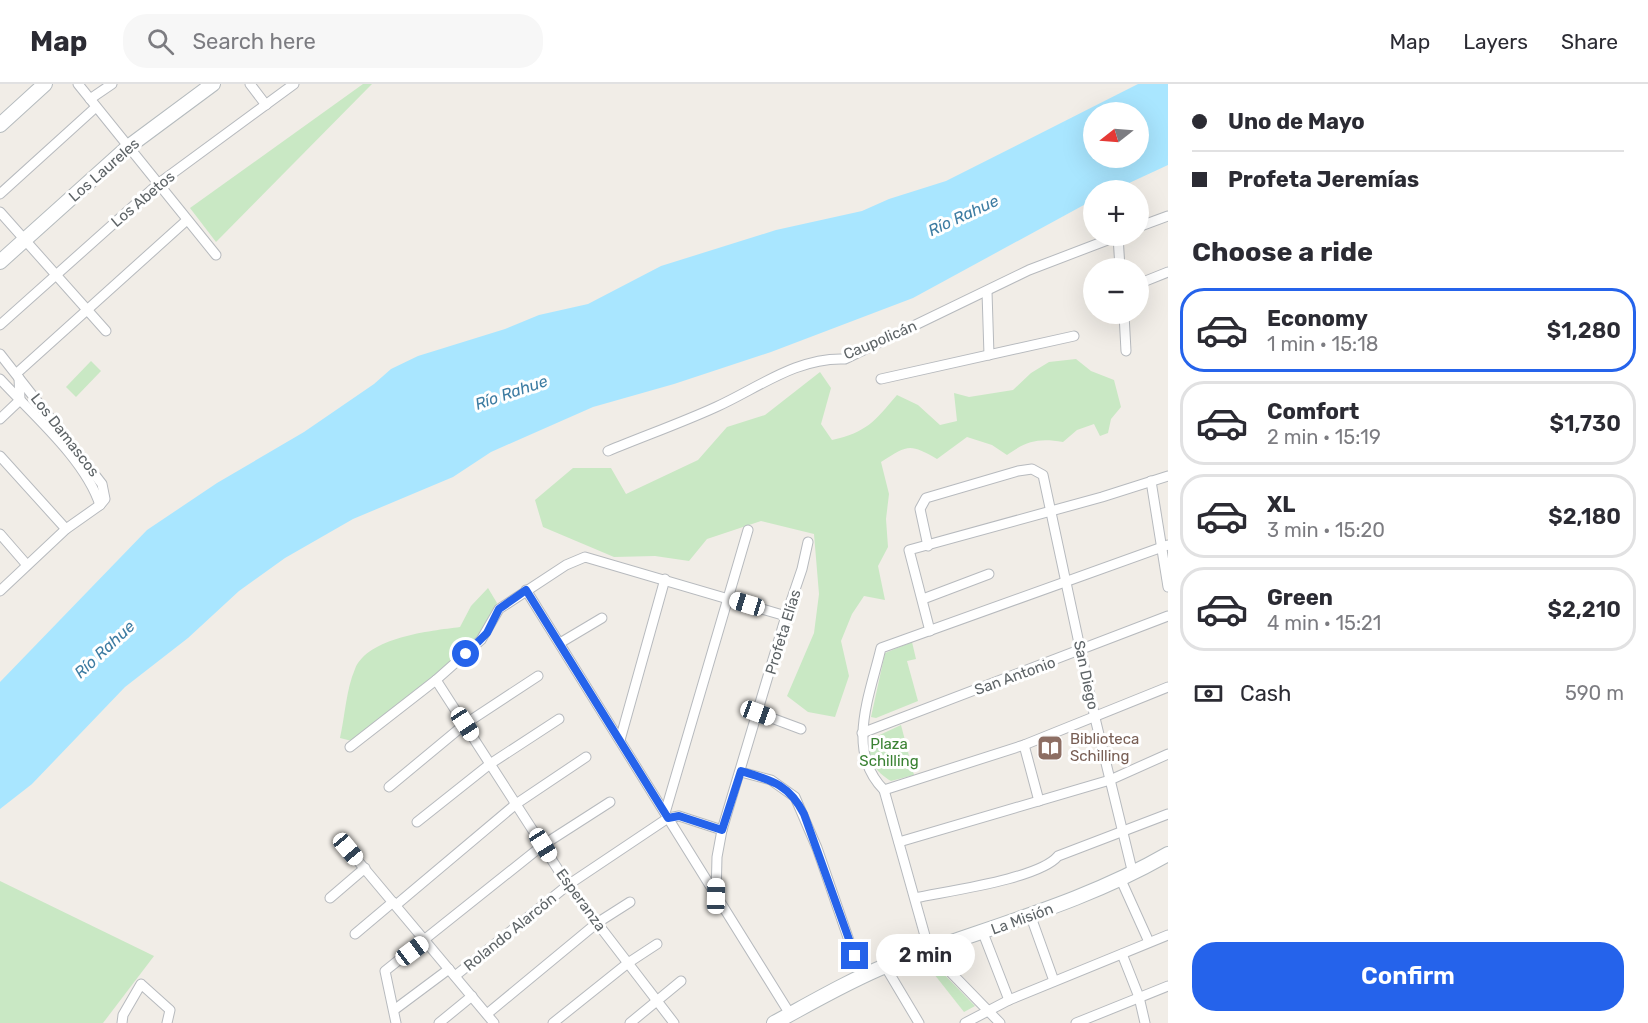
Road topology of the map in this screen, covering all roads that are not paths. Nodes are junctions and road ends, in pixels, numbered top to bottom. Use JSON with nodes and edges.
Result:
{"nodes":[{"id":1,"x":45,"y":84,"type":"edge"},
{"id":2,"x":78,"y":84,"type":"edge"},
{"id":3,"x":112,"y":84,"type":"edge"},
{"id":4,"x":213,"y":84,"type":"edge"},
{"id":5,"x":250,"y":84,"type":"edge"},
{"id":6,"x":294,"y":84,"type":"edge"},
{"id":7,"x":93,"y":103,"type":"junction"},
{"id":8,"x":266,"y":105,"type":"junction"},
{"id":9,"x":0,"y":125,"type":"edge"},
{"id":10,"x":128,"y":147,"type":"junction"},
{"id":11,"x":158,"y":184,"type":"junction"},
{"id":12,"x":0,"y":194,"type":"edge"},
{"id":13,"x":0,"y":212,"type":"edge"},
{"id":14,"x":1168,"y":216,"type":"edge"},
{"id":15,"x":187,"y":220,"type":"junction"},
{"id":16,"x":1149,"y":223,"type":"edge"},
{"id":17,"x":25,"y":240,"type":"junction"},
{"id":18,"x":1092,"y":246,"type":"edge"},
{"id":19,"x":216,"y":255,"type":"dead end"},
{"id":20,"x":0,"y":262,"type":"edge"},
{"id":21,"x":1168,"y":272,"type":"edge"},
{"id":22,"x":56,"y":275,"type":"junction"},
{"id":23,"x":1149,"y":280,"type":"edge"},
{"id":24,"x":987,"y":292,"type":"junction"},
{"id":25,"x":87,"y":310,"type":"junction"},
{"id":26,"x":1125,"y":324,"type":"edge"},
{"id":27,"x":0,"y":325,"type":"edge"},
{"id":28,"x":106,"y":331,"type":"dead end"},
{"id":29,"x":1074,"y":336,"type":"dead end"},
{"id":30,"x":1126,"y":351,"type":"dead end"},
{"id":31,"x":0,"y":354,"type":"edge"},
{"id":32,"x":989,"y":355,"type":"junction"},
{"id":33,"x":17,"y":373,"type":"junction"},
{"id":34,"x":0,"y":379,"type":"edge"},
{"id":35,"x":880,"y":379,"type":"dead end"},
{"id":36,"x":20,"y":400,"type":"junction"},
{"id":37,"x":0,"y":419,"type":"edge"},
{"id":38,"x":608,"y":451,"type":"dead end"},
{"id":39,"x":0,"y":456,"type":"edge"},
{"id":40,"x":1168,"y":476,"type":"edge"},
{"id":41,"x":1150,"y":482,"type":"junction"},
{"id":42,"x":100,"y":505,"type":"junction"},
{"id":43,"x":1051,"y":510,"type":"junction"},
{"id":44,"x":66,"y":529,"type":"junction"},
{"id":45,"x":748,"y":530,"type":"dead end"},
{"id":46,"x":0,"y":534,"type":"edge"},
{"id":47,"x":808,"y":542,"type":"dead end"},
{"id":48,"x":928,"y":546,"type":"junction"},
{"id":49,"x":1165,"y":546,"type":"edge"},
{"id":50,"x":27,"y":565,"type":"junction"},
{"id":51,"x":989,"y":574,"type":"dead end"},
{"id":52,"x":665,"y":579,"type":"junction"},
{"id":53,"x":1066,"y":581,"type":"junction"},
{"id":54,"x":1168,"y":587,"type":"edge"},
{"id":55,"x":526,"y":590,"type":"junction"},
{"id":56,"x":0,"y":591,"type":"edge"},
{"id":57,"x":728,"y":598,"type":"junction"},
{"id":58,"x":923,"y":598,"type":"junction"},
{"id":59,"x":786,"y":616,"type":"junction"},
{"id":60,"x":1168,"y":616,"type":"edge"},
{"id":61,"x":602,"y":618,"type":"dead end"},
{"id":62,"x":930,"y":631,"type":"junction"},
{"id":63,"x":560,"y":643,"type":"junction"},
{"id":64,"x":1081,"y":651,"type":"junction"},
{"id":65,"x":538,"y":676,"type":"dead end"},
{"id":66,"x":436,"y":680,"type":"junction"},
{"id":67,"x":1168,"y":687,"type":"edge"},
{"id":68,"x":758,"y":713,"type":"junction"},
{"id":69,"x":1095,"y":718,"type":"junction"},
{"id":70,"x":559,"y":719,"type":"dead end"},
{"id":71,"x":465,"y":724,"type":"junction"},
{"id":72,"x":801,"y":729,"type":"dead end"},
{"id":73,"x":862,"y":733,"type":"junction"},
{"id":74,"x":620,"y":740,"type":"junction"},
{"id":75,"x":1024,"y":745,"type":"junction"},
{"id":76,"x":350,"y":747,"type":"dead end"},
{"id":77,"x":1168,"y":754,"type":"edge"},
{"id":78,"x":586,"y":757,"type":"dead end"},
{"id":79,"x":490,"y":764,"type":"junction"},
{"id":80,"x":741,"y":771,"type":"junction"},
{"id":81,"x":1110,"y":780,"type":"junction"},
{"id":82,"x":390,"y":788,"type":"dead end"},
{"id":83,"x":884,"y":790,"type":"junction"},
{"id":84,"x":1039,"y":801,"type":"junction"},
{"id":85,"x":610,"y":802,"type":"dead end"},
{"id":86,"x":516,"y":804,"type":"junction"},
{"id":87,"x":1168,"y":814,"type":"edge"},
{"id":88,"x":667,"y":815,"type":"junction"},
{"id":89,"x":417,"y":822,"type":"dead end"},
{"id":90,"x":722,"y":830,"type":"junction"},
{"id":91,"x":1123,"y":834,"type":"junction"},
{"id":92,"x":899,"y":842,"type":"junction"},
{"id":93,"x":543,"y":845,"type":"junction"},
{"id":94,"x":348,"y":849,"type":"dead end"},
{"id":95,"x":1167,"y":857,"type":"edge"},
{"id":96,"x":365,"y":868,"type":"junction"},
{"id":97,"x":1127,"y":877,"type":"junction"},
{"id":98,"x":568,"y":885,"type":"junction"},
{"id":99,"x":716,"y":896,"type":"junction"},
{"id":100,"x":330,"y":898,"type":"dead end"},
{"id":101,"x":915,"y":898,"type":"junction"},
{"id":102,"x":630,"y":902,"type":"dead end"},
{"id":103,"x":394,"y":904,"type":"junction"},
{"id":104,"x":1031,"y":917,"type":"junction"},
{"id":105,"x":597,"y":923,"type":"junction"},
{"id":106,"x":983,"y":933,"type":"junction"},
{"id":107,"x":355,"y":934,"type":"dead end"},
{"id":108,"x":1168,"y":935,"type":"edge"},
{"id":109,"x":425,"y":941,"type":"junction"},
{"id":110,"x":1149,"y":942,"type":"junction"},
{"id":111,"x":657,"y":944,"type":"dead end"},
{"id":112,"x":929,"y":950,"type":"junction"},
{"id":113,"x":1122,"y":954,"type":"junction"},
{"id":114,"x":628,"y":963,"type":"junction"},
{"id":115,"x":885,"y":966,"type":"junction"},
{"id":116,"x":452,"y":973,"type":"junction"},
{"id":117,"x":862,"y":978,"type":"junction"},
{"id":118,"x":681,"y":981,"type":"dead end"},
{"id":119,"x":1054,"y":981,"type":"junction"},
{"id":120,"x":1168,"y":986,"type":"edge"},
{"id":121,"x":472,"y":996,"type":"junction"},
{"id":122,"x":1139,"y":997,"type":"junction"},
{"id":123,"x":1009,"y":1000,"type":"junction"},
{"id":124,"x":657,"y":1001,"type":"junction"},
{"id":125,"x":394,"y":1010,"type":"junction"},
{"id":126,"x":988,"y":1010,"type":"junction"},
{"id":127,"x":487,"y":1014,"type":"junction"},
{"id":128,"x":790,"y":1014,"type":"junction"},
{"id":129,"x":122,"y":1023,"type":"edge"},
{"id":130,"x":167,"y":1023,"type":"edge"},
{"id":131,"x":396,"y":1023,"type":"edge"},
{"id":132,"x":439,"y":1023,"type":"edge"},
{"id":133,"x":494,"y":1023,"type":"edge"},
{"id":134,"x":553,"y":1023,"type":"edge"},
{"id":135,"x":630,"y":1023,"type":"edge"},
{"id":136,"x":674,"y":1023,"type":"edge"},
{"id":137,"x":774,"y":1023,"type":"edge"},
{"id":138,"x":919,"y":1023,"type":"edge"},
{"id":139,"x":965,"y":1023,"type":"edge"},
{"id":140,"x":1000,"y":1023,"type":"edge"},
{"id":141,"x":1076,"y":1023,"type":"edge"},
{"id":142,"x":1145,"y":1023,"type":"edge"}],
"edges":[{"from":1,"to":9,"type":"street"},
{"from":2,"to":7,"type":"street"},
{"from":3,"to":7,"type":"street"},
{"from":4,"to":10,"type":"street","name":"Los Laureles"},
{"from":5,"to":8,"type":"street"},
{"from":6,"to":8,"type":"street","name":"Los Abetos"},
{"from":7,"to":10,"type":"street"},
{"from":7,"to":12,"type":"street"},
{"from":8,"to":11,"type":"street","name":"Los Abetos"},
{"from":10,"to":11,"type":"street"},
{"from":10,"to":17,"type":"street","name":"Los Laureles"},
{"from":11,"to":15,"type":"street"},
{"from":11,"to":22,"type":"street","name":"Los Abetos"},
{"from":13,"to":17,"type":"street"},
{"from":14,"to":16,"type":"street"},
{"from":15,"to":19,"type":"street"},
{"from":15,"to":25,"type":"street"},
{"from":17,"to":20,"type":"street","name":"Los Laureles"},
{"from":17,"to":22,"type":"street"},
{"from":18,"to":24,"type":"street","name":"Caupolicán"},
{"from":21,"to":23,"type":"street"},
{"from":22,"to":25,"type":"street"},
{"from":22,"to":27,"type":"street","name":"Los Abetos"},
{"from":24,"to":32,"type":"street"},
{"from":24,"to":38,"type":"street","name":"Caupolicán"},
{"from":25,"to":28,"type":"street"},
{"from":25,"to":33,"type":"street"},
{"from":26,"to":30,"type":"street"},
{"from":29,"to":32,"type":"street"},
{"from":31,"to":33,"type":"street","name":"Los Damascos"},
{"from":32,"to":35,"type":"street"},
{"from":33,"to":36,"type":"street"},
{"from":33,"to":42,"type":"street","name":"Los Damascos"},
{"from":34,"to":36,"type":"street","name":"Los Damascos"},
{"from":36,"to":37,"type":"street"},
{"from":36,"to":42,"type":"street","name":"Los Damascos"},
{"from":39,"to":44,"type":"street"},
{"from":40,"to":41,"type":"street"},
{"from":41,"to":43,"type":"street"},
{"from":41,"to":49,"type":"street"},
{"from":42,"to":44,"type":"street"},
{"from":43,"to":48,"type":"street"},
{"from":43,"to":48,"type":"street","name":"San Diego"},
{"from":43,"to":53,"type":"street","name":"San Diego"},
{"from":44,"to":50,"type":"street"},
{"from":45,"to":57,"type":"street"},
{"from":46,"to":50,"type":"street"},
{"from":47,"to":59,"type":"street","name":"Profeta Elías"},
{"from":48,"to":58,"type":"street"},
{"from":49,"to":53,"type":"street"},
{"from":49,"to":54,"type":"street"},
{"from":50,"to":56,"type":"street"},
{"from":51,"to":58,"type":"street"},
{"from":52,"to":55,"type":"street"},
{"from":52,"to":57,"type":"street"},
{"from":52,"to":74,"type":"street"},
{"from":53,"to":62,"type":"street"},
{"from":53,"to":64,"type":"street","name":"San Diego"},
{"from":55,"to":63,"type":"street"},
{"from":55,"to":66,"type":"street"},
{"from":57,"to":59,"type":"street"},
{"from":57,"to":88,"type":"street"},
{"from":58,"to":62,"type":"street"},
{"from":59,"to":68,"type":"street","name":"Profeta Elías"},
{"from":60,"to":64,"type":"street","name":"San Antonio"},
{"from":61,"to":63,"type":"street"},
{"from":62,"to":73,"type":"street"},
{"from":63,"to":74,"type":"street"},
{"from":64,"to":69,"type":"street","name":"San Diego"},
{"from":64,"to":73,"type":"street","name":"San Antonio"},
{"from":65,"to":71,"type":"street"},
{"from":66,"to":71,"type":"street","name":"Esperanza"},
{"from":66,"to":76,"type":"street"},
{"from":67,"to":69,"type":"street"},
{"from":68,"to":72,"type":"street"},
{"from":68,"to":80,"type":"street","name":"Profeta Elías"},
{"from":69,"to":75,"type":"street"},
{"from":69,"to":81,"type":"street","name":"San Diego"},
{"from":70,"to":79,"type":"street"},
{"from":71,"to":79,"type":"street","name":"Esperanza"},
{"from":71,"to":82,"type":"street"},
{"from":73,"to":83,"type":"street"},
{"from":74,"to":88,"type":"street"},
{"from":75,"to":83,"type":"street"},
{"from":75,"to":84,"type":"street"},
{"from":77,"to":81,"type":"street"},
{"from":78,"to":86,"type":"street"},
{"from":79,"to":86,"type":"street","name":"Esperanza"},
{"from":79,"to":89,"type":"street"},
{"from":80,"to":90,"type":"street","name":"Profeta Elías"},
{"from":80,"to":117,"type":"street"},
{"from":81,"to":84,"type":"street"},
{"from":81,"to":91,"type":"street","name":"San Diego"},
{"from":83,"to":92,"type":"street"},
{"from":84,"to":92,"type":"street"},
{"from":85,"to":93,"type":"street"},
{"from":86,"to":93,"type":"street","name":"Esperanza"},
{"from":86,"to":103,"type":"street"},
{"from":87,"to":91,"type":"street"},
{"from":88,"to":90,"type":"street"},
{"from":88,"to":98,"type":"street","name":"Rolando Alarcón"},
{"from":88,"to":99,"type":"street"},
{"from":90,"to":99,"type":"street","name":"Profeta Elías"},
{"from":91,"to":97,"type":"street","name":"San Diego"},
{"from":91,"to":101,"type":"street"},
{"from":92,"to":101,"type":"street"},
{"from":93,"to":98,"type":"street","name":"Esperanza"},
{"from":93,"to":109,"type":"street"},
{"from":94,"to":96,"type":"street"},
{"from":95,"to":97,"type":"street","name":"La Misión"},
{"from":96,"to":100,"type":"street"},
{"from":96,"to":103,"type":"street"},
{"from":97,"to":104,"type":"street","name":"La Misión"},
{"from":97,"to":110,"type":"street","name":"San Diego"},
{"from":98,"to":105,"type":"street","name":"Esperanza"},
{"from":98,"to":116,"type":"street","name":"Rolando Alarcón"},
{"from":99,"to":128,"type":"street"},
{"from":101,"to":112,"type":"street"},
{"from":102,"to":105,"type":"street"},
{"from":103,"to":107,"type":"street"},
{"from":103,"to":109,"type":"street"},
{"from":104,"to":106,"type":"street","name":"La Misión"},
{"from":104,"to":119,"type":"street"},
{"from":105,"to":114,"type":"street","name":"Esperanza"},
{"from":105,"to":127,"type":"street"},
{"from":106,"to":112,"type":"street","name":"La Misión"},
{"from":106,"to":123,"type":"street"},
{"from":108,"to":110,"type":"street"},
{"from":109,"to":116,"type":"street"},
{"from":109,"to":125,"type":"street"},
{"from":110,"to":113,"type":"street"},
{"from":111,"to":114,"type":"street"},
{"from":112,"to":115,"type":"street","name":"La Misión"},
{"from":112,"to":126,"type":"street"},
{"from":113,"to":119,"type":"street"},
{"from":113,"to":122,"type":"street"},
{"from":114,"to":124,"type":"street","name":"Esperanza"},
{"from":114,"to":134,"type":"street"},
{"from":115,"to":117,"type":"street","name":"La Misión"},
{"from":115,"to":138,"type":"street"},
{"from":116,"to":121,"type":"street"},
{"from":116,"to":125,"type":"street","name":"Rolando Alarcón"},
{"from":117,"to":128,"type":"street","name":"La Misión"},
{"from":118,"to":124,"type":"street"},
{"from":119,"to":123,"type":"street"},
{"from":120,"to":122,"type":"street"},
{"from":121,"to":127,"type":"street"},
{"from":121,"to":132,"type":"street"},
{"from":122,"to":141,"type":"street"},
{"from":122,"to":142,"type":"street"},
{"from":123,"to":126,"type":"street"},
{"from":124,"to":135,"type":"street"},
{"from":124,"to":136,"type":"street","name":"Esperanza"},
{"from":125,"to":131,"type":"street"},
{"from":126,"to":139,"type":"street"},
{"from":126,"to":140,"type":"street"},
{"from":127,"to":133,"type":"street"},
{"from":128,"to":137,"type":"street","name":"La Misión"},
{"from":129,"to":130,"type":"street"}]}
